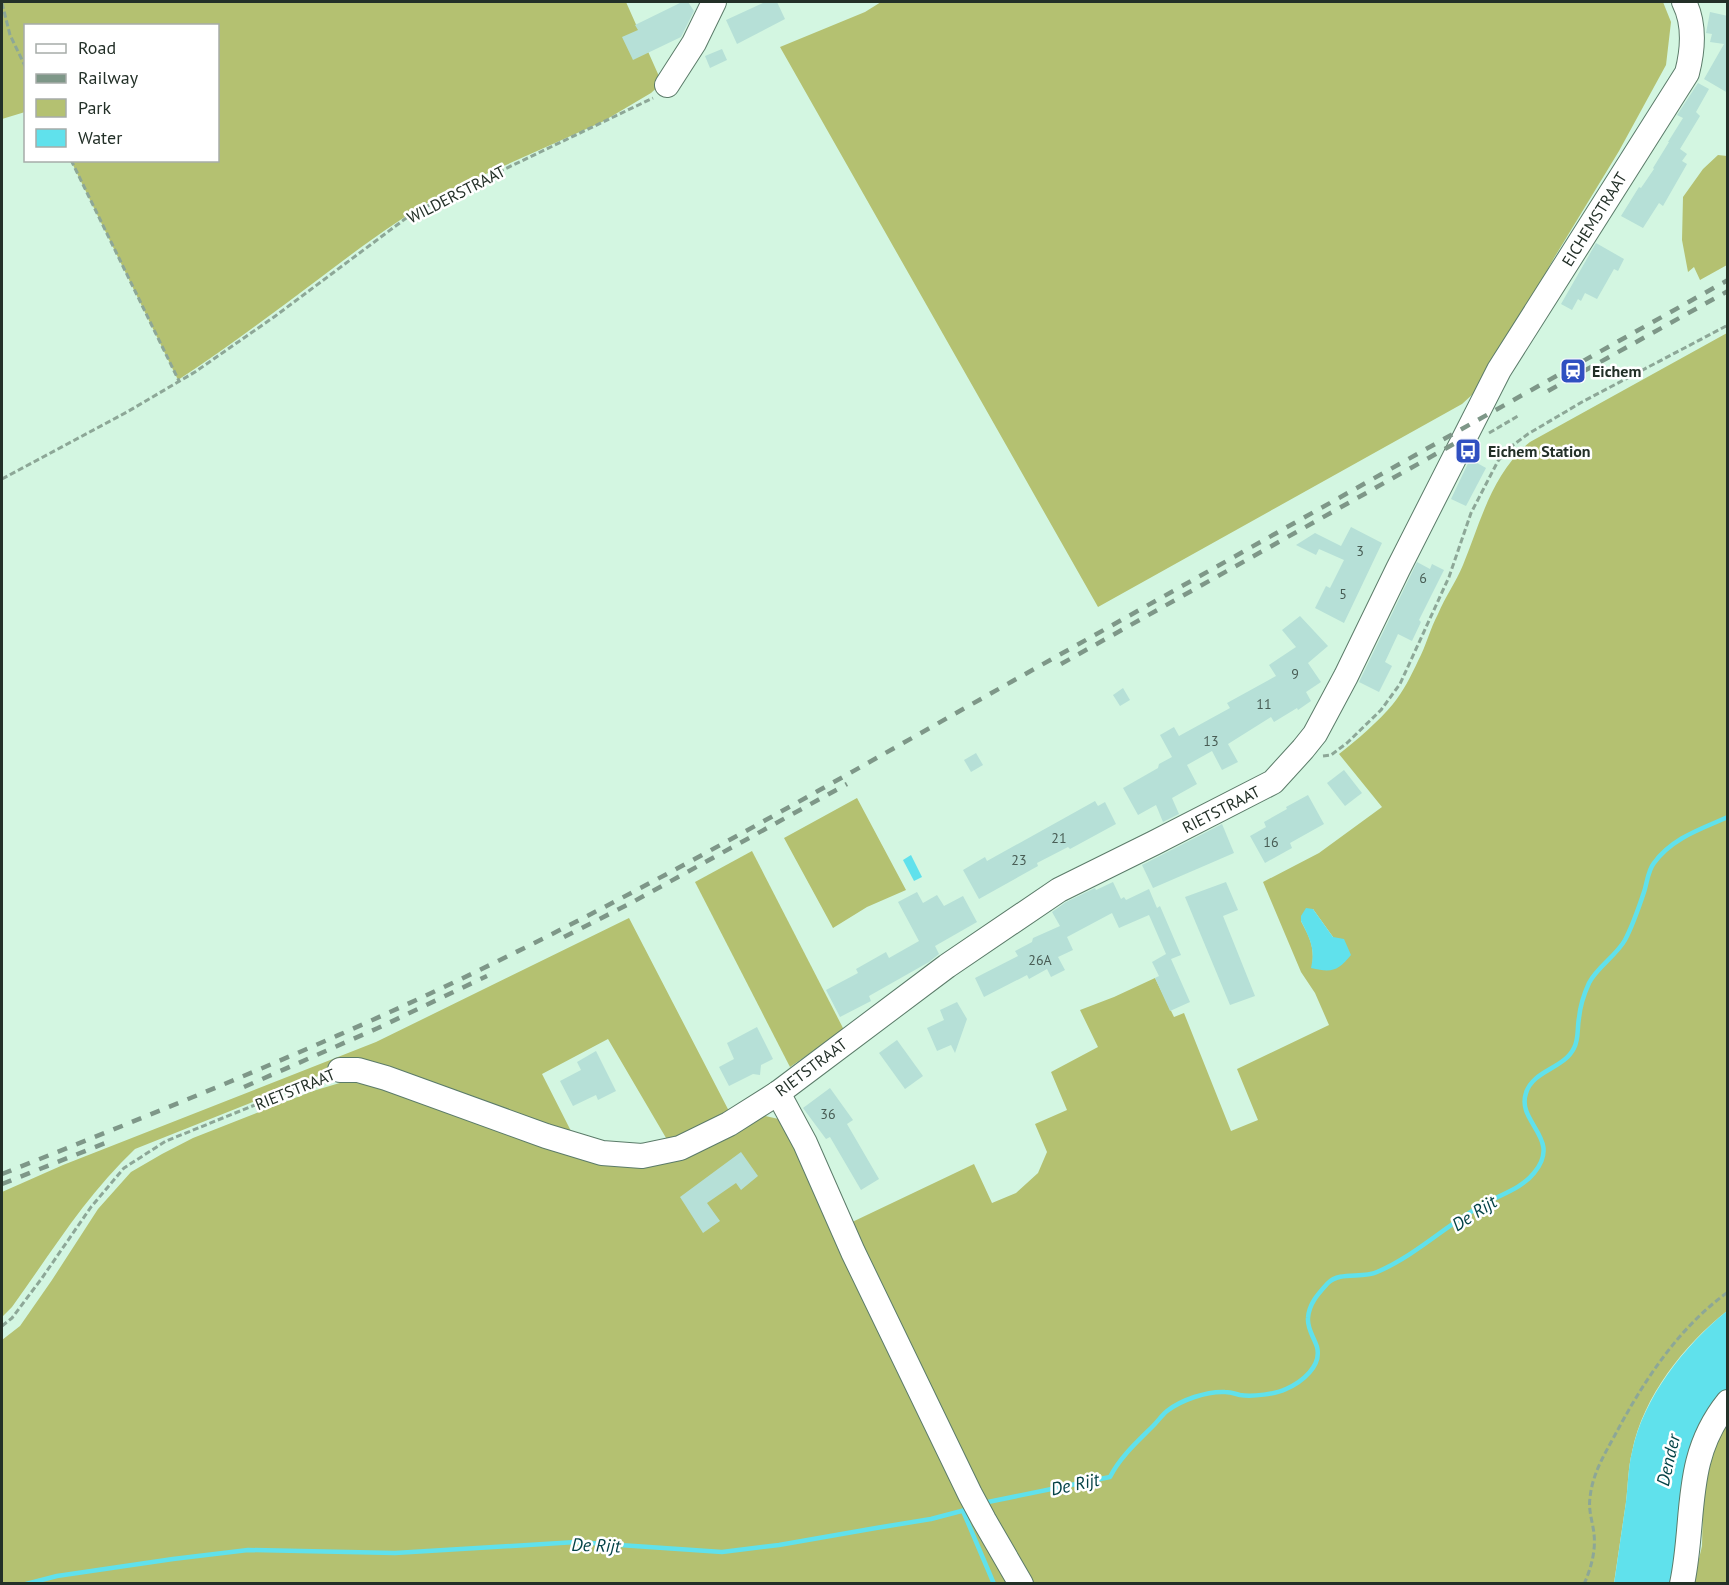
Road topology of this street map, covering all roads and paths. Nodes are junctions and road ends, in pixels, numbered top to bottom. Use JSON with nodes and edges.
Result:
{"nodes":[{"id":1,"x":714,"y":2,"type":"edge"},
{"id":2,"x":1684,"y":2,"type":"edge"},
{"id":3,"x":2,"y":3,"type":"edge"},
{"id":4,"x":24,"y":64,"type":"edge"},
{"id":5,"x":667,"y":85,"type":"joint"},
{"id":6,"x":72,"y":162,"type":"edge"},
{"id":7,"x":1728,"y":325,"type":"edge"},
{"id":8,"x":179,"y":381,"type":"junction"},
{"id":9,"x":1469,"y":430,"type":"joint"},
{"id":10,"x":2,"y":479,"type":"edge"},
{"id":11,"x":1303,"y":749,"type":"junction"},
{"id":12,"x":340,"y":1070,"type":"joint"},
{"id":13,"x":778,"y":1093,"type":"junction"},
{"id":14,"x":1728,"y":1292,"type":"edge"},
{"id":15,"x":2,"y":1326,"type":"edge"},
{"id":16,"x":1728,"y":1401,"type":"edge"},
{"id":17,"x":1021,"y":1584,"type":"edge"},
{"id":18,"x":1584,"y":1584,"type":"edge"},
{"id":19,"x":1682,"y":1584,"type":"edge"}],
"edges":[{"from":1,"to":5,"type":"street"},
{"from":2,"to":9,"type":"street","name":"EICHEMSTRAAT"},
{"from":3,"to":4,"type":"path"},
{"from":5,"to":8,"type":"path","name":"WILDERSTRAAT"},
{"from":6,"to":8,"type":"path"},
{"from":7,"to":11,"type":"path"},
{"from":8,"to":10,"type":"path","name":"WILDERSTRAAT"},
{"from":9,"to":11,"type":"street","name":"RIETSTRAAT"},
{"from":11,"to":13,"type":"street","name":"RIETSTRAAT"},
{"from":12,"to":13,"type":"street","name":"RIETSTRAAT"},
{"from":12,"to":15,"type":"path","name":"RIETSTRAAT"},
{"from":13,"to":17,"type":"street"},
{"from":14,"to":18,"type":"path"},
{"from":16,"to":19,"type":"street"}]}
